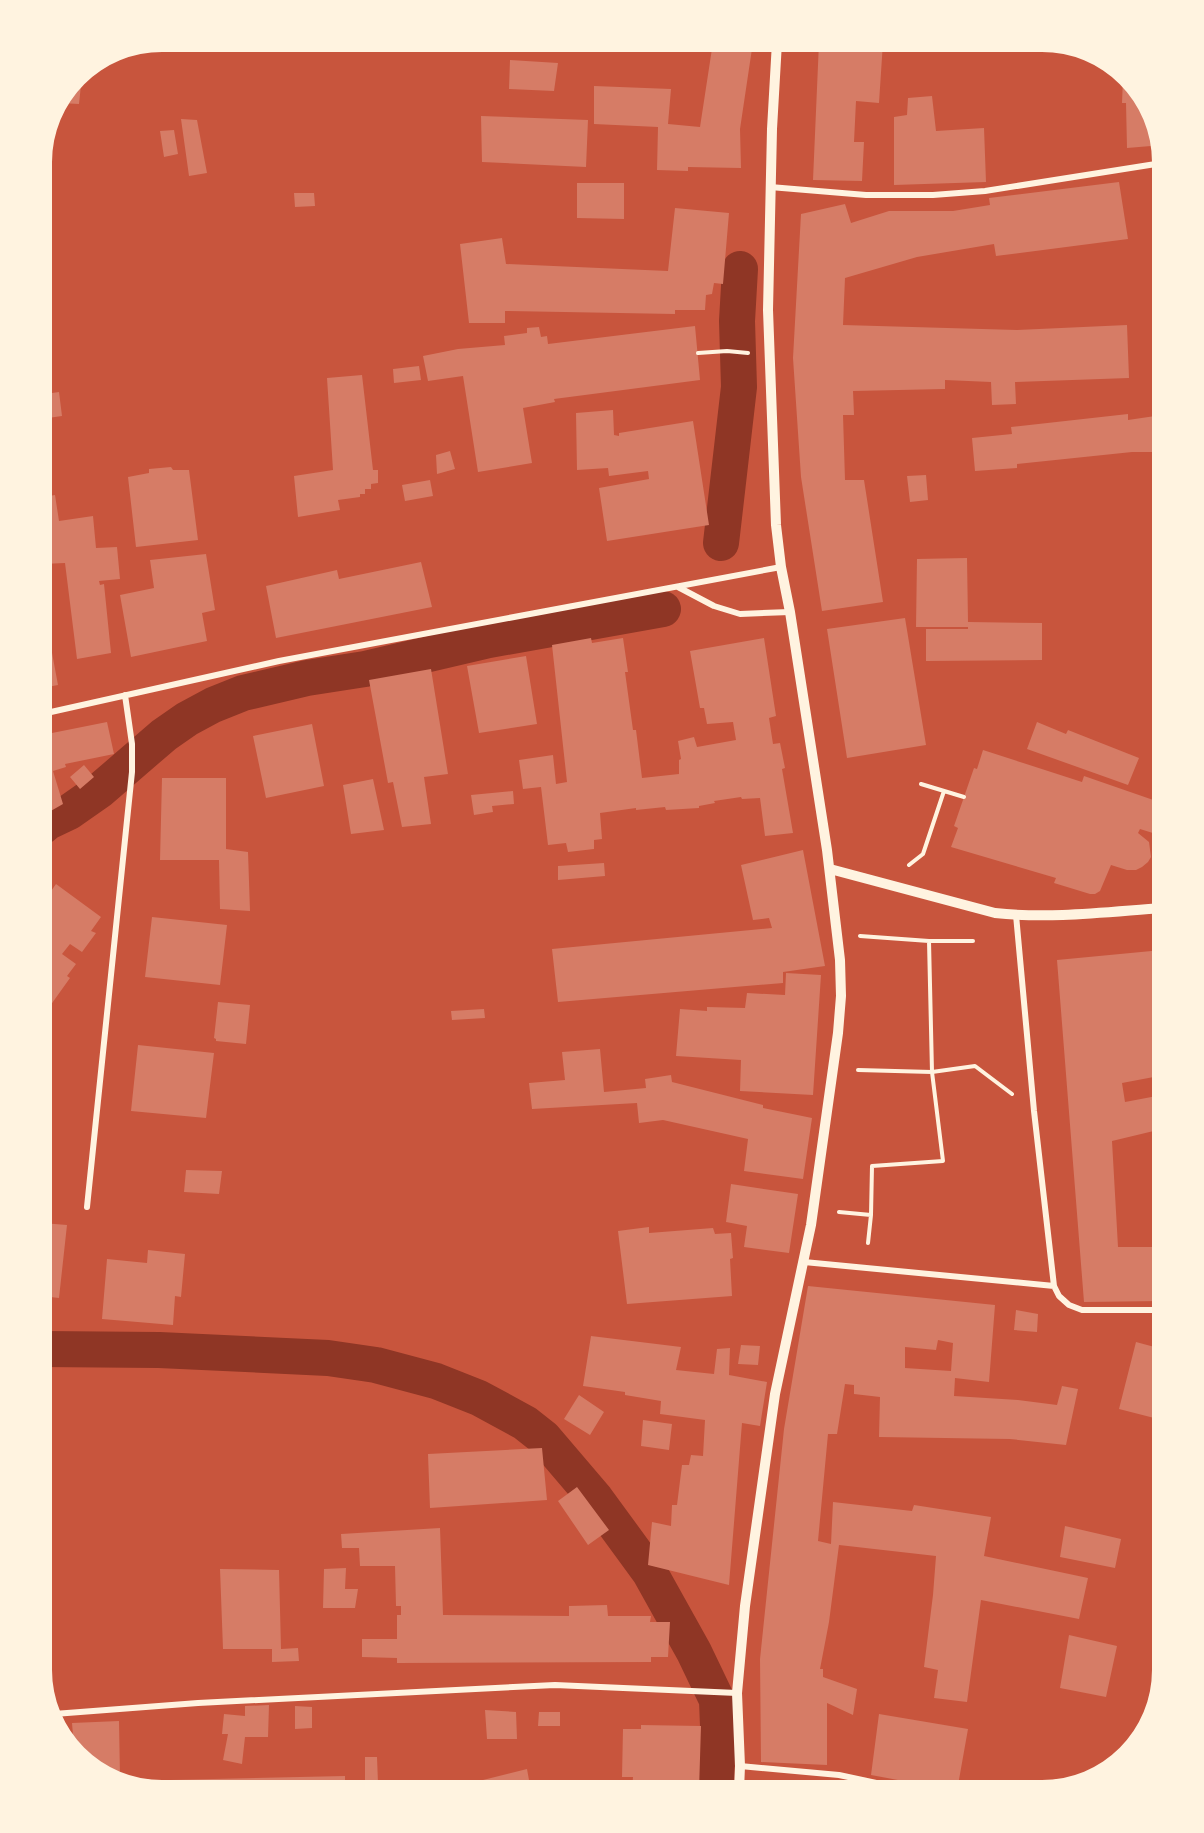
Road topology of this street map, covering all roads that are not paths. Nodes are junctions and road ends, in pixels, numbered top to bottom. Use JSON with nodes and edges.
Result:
{"nodes":[{"id":1,"x":776,"y":53,"type":"edge"},
{"id":2,"x":1152,"y":165,"type":"edge"},
{"id":3,"x":770,"y":188,"type":"junction"},
{"id":4,"x":781,"y":567,"type":"junction"},
{"id":5,"x":678,"y":586,"type":"junction"},
{"id":6,"x":790,"y":612,"type":"junction"},
{"id":7,"x":125,"y":695,"type":"junction"},
{"id":8,"x":53,"y":712,"type":"edge"},
{"id":9,"x":830,"y":869,"type":"junction"},
{"id":10,"x":1152,"y":909,"type":"edge"},
{"id":11,"x":1016,"y":915,"type":"junction"},
{"id":12,"x":87,"y":1207,"type":"dead end"},
{"id":13,"x":804,"y":1262,"type":"junction"},
{"id":14,"x":1054,"y":1286,"type":"junction"},
{"id":15,"x":1152,"y":1310,"type":"edge"},
{"id":16,"x":732,"y":1692,"type":"junction"},
{"id":17,"x":61,"y":1713,"type":"edge"},
{"id":18,"x":740,"y":1766,"type":"junction"},
{"id":19,"x":739,"y":1780,"type":"edge"},
{"id":20,"x":862,"y":1780,"type":"edge"}],
"edges":[{"from":1,"to":3,"type":"street"},
{"from":2,"to":3,"type":"street"},
{"from":3,"to":4,"type":"street"},
{"from":4,"to":5,"type":"street"},
{"from":4,"to":6,"type":"street"},
{"from":5,"to":6,"type":"street"},
{"from":5,"to":7,"type":"street"},
{"from":6,"to":9,"type":"street"},
{"from":7,"to":8,"type":"street"},
{"from":7,"to":12,"type":"street"},
{"from":9,"to":11,"type":"street"},
{"from":9,"to":13,"type":"street"},
{"from":10,"to":11,"type":"street"},
{"from":11,"to":14,"type":"street"},
{"from":13,"to":14,"type":"street"},
{"from":13,"to":16,"type":"street"},
{"from":14,"to":15,"type":"street"},
{"from":16,"to":17,"type":"street"},
{"from":16,"to":18,"type":"street"},
{"from":18,"to":19,"type":"street"},
{"from":18,"to":20,"type":"street"}]}
